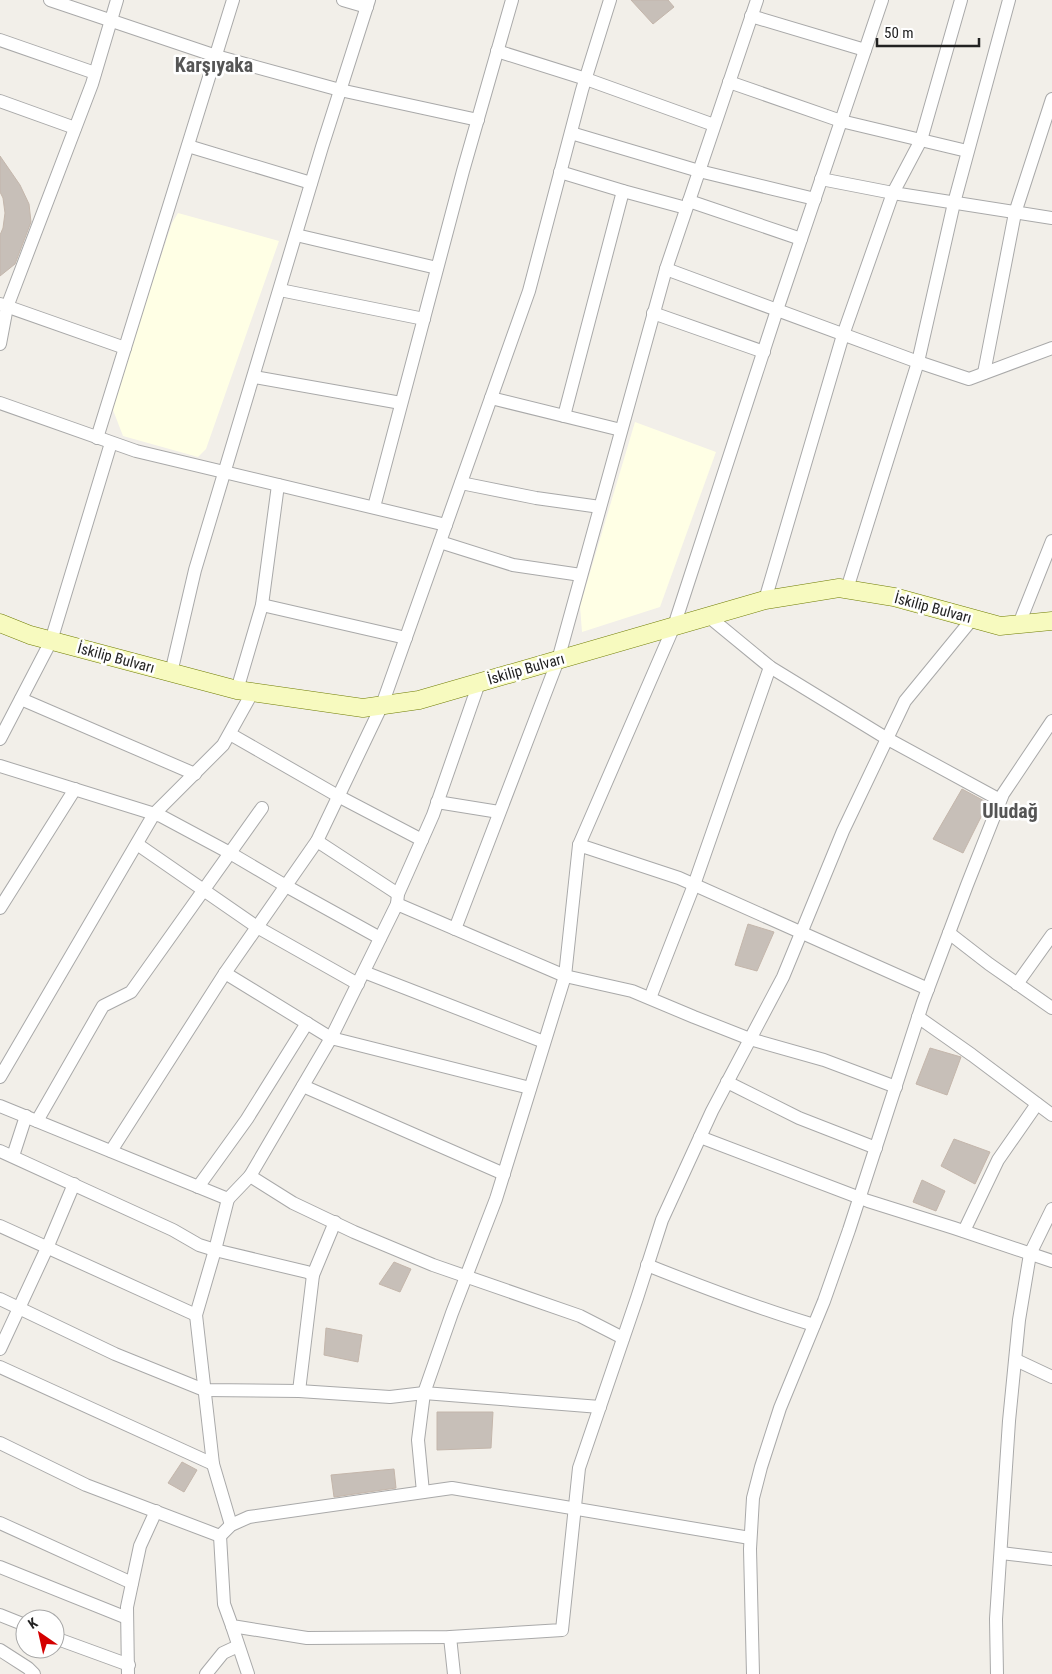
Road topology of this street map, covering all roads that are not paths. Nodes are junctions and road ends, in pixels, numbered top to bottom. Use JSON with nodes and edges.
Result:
{"nodes":[{"id":1,"x":50,"y":0,"type":"edge"},
{"id":2,"x":117,"y":0,"type":"edge"},
{"id":3,"x":233,"y":0,"type":"edge"},
{"id":4,"x":343,"y":0,"type":"edge"},
{"id":5,"x":512,"y":0,"type":"edge"},
{"id":6,"x":610,"y":0,"type":"edge"},
{"id":7,"x":757,"y":0,"type":"edge"},
{"id":8,"x":882,"y":0,"type":"edge"},
{"id":9,"x":961,"y":0,"type":"edge"},
{"id":10,"x":1009,"y":0,"type":"edge"},
{"id":11,"x":368,"y":3,"type":"edge"},
{"id":12,"x":751,"y":16,"type":"junction"},
{"id":13,"x":111,"y":20,"type":"junction"},
{"id":14,"x":0,"y":40,"type":"edge"},
{"id":15,"x":865,"y":50,"type":"junction"},
{"id":16,"x":498,"y":51,"type":"junction"},
{"id":17,"x":216,"y":56,"type":"junction"},
{"id":18,"x":95,"y":73,"type":"junction"},
{"id":19,"x":586,"y":79,"type":"junction"},
{"id":20,"x":729,"y":82,"type":"junction"},
{"id":21,"x":340,"y":90,"type":"junction"},
{"id":22,"x":1052,"y":99,"type":"edge"},
{"id":23,"x":0,"y":101,"type":"edge"},
{"id":24,"x":478,"y":120,"type":"junction"},
{"id":25,"x":841,"y":121,"type":"junction"},
{"id":26,"x":714,"y":125,"type":"junction"},
{"id":27,"x":75,"y":128,"type":"junction"},
{"id":28,"x":571,"y":133,"type":"junction"},
{"id":29,"x":921,"y":140,"type":"junction"},
{"id":30,"x":188,"y":146,"type":"junction"},
{"id":31,"x":967,"y":151,"type":"junction"},
{"id":32,"x":699,"y":171,"type":"junction"},
{"id":33,"x":560,"y":172,"type":"junction"},
{"id":34,"x":821,"y":179,"type":"junction"},
{"id":35,"x":311,"y":183,"type":"junction"},
{"id":36,"x":623,"y":191,"type":"junction"},
{"id":37,"x":893,"y":193,"type":"junction"},
{"id":38,"x":815,"y":199,"type":"junction"},
{"id":39,"x":954,"y":203,"type":"junction"},
{"id":40,"x":688,"y":204,"type":"junction"},
{"id":41,"x":1015,"y":213,"type":"junction"},
{"id":42,"x":1052,"y":218,"type":"edge"},
{"id":43,"x":296,"y":235,"type":"junction"},
{"id":44,"x":801,"y":239,"type":"junction"},
{"id":45,"x":438,"y":268,"type":"junction"},
{"id":46,"x":666,"y":269,"type":"junction"},
{"id":47,"x":280,"y":290,"type":"junction"},
{"id":48,"x":3,"y":306,"type":"edge"},
{"id":49,"x":777,"y":310,"type":"junction"},
{"id":50,"x":653,"y":313,"type":"junction"},
{"id":51,"x":424,"y":319,"type":"junction"},
{"id":52,"x":843,"y":335,"type":"junction"},
{"id":53,"x":0,"y":344,"type":"edge"},
{"id":54,"x":125,"y":348,"type":"junction"},
{"id":55,"x":1052,"y":348,"type":"edge"},
{"id":56,"x":764,"y":352,"type":"junction"},
{"id":57,"x":918,"y":362,"type":"junction"},
{"id":58,"x":984,"y":373,"type":"junction"},
{"id":59,"x":254,"y":377,"type":"junction"},
{"id":60,"x":491,"y":398,"type":"junction"},
{"id":61,"x":0,"y":403,"type":"edge"},
{"id":62,"x":402,"y":403,"type":"junction"},
{"id":63,"x":564,"y":416,"type":"junction"},
{"id":64,"x":621,"y":430,"type":"junction"},
{"id":65,"x":97,"y":438,"type":"junction"},
{"id":66,"x":111,"y":443,"type":"junction"},
{"id":67,"x":225,"y":472,"type":"junction"},
{"id":68,"x":461,"y":483,"type":"junction"},
{"id":69,"x":278,"y":485,"type":"junction"},
{"id":70,"x":600,"y":506,"type":"junction"},
{"id":71,"x":374,"y":507,"type":"junction"},
{"id":72,"x":446,"y":525,"type":"junction"},
{"id":73,"x":1052,"y":541,"type":"edge"},
{"id":74,"x":440,"y":542,"type":"junction"},
{"id":75,"x":581,"y":575,"type":"junction"},
{"id":76,"x":847,"y":589,"type":"junction"},
{"id":77,"x":765,"y":600,"type":"junction"},
{"id":78,"x":262,"y":605,"type":"junction"},
{"id":79,"x":708,"y":616,"type":"junction"},
{"id":80,"x":973,"y":618,"type":"junction"},
{"id":81,"x":1052,"y":621,"type":"edge"},
{"id":82,"x":0,"y":622,"type":"edge"},
{"id":83,"x":1019,"y":624,"type":"junction"},
{"id":84,"x":674,"y":626,"type":"junction"},
{"id":85,"x":406,"y":638,"type":"junction"},
{"id":86,"x":51,"y":641,"type":"junction"},
{"id":87,"x":558,"y":660,"type":"junction"},
{"id":88,"x":770,"y":667,"type":"junction"},
{"id":89,"x":171,"y":673,"type":"junction"},
{"id":90,"x":479,"y":683,"type":"junction"},
{"id":91,"x":245,"y":692,"type":"junction"},
{"id":92,"x":20,"y":699,"type":"junction"},
{"id":93,"x":382,"y":705,"type":"junction"},
{"id":94,"x":1052,"y":721,"type":"edge"},
{"id":95,"x":230,"y":734,"type":"junction"},
{"id":96,"x":0,"y":738,"type":"edge"},
{"id":97,"x":886,"y":738,"type":"junction"},
{"id":98,"x":0,"y":766,"type":"edge"},
{"id":99,"x":194,"y":774,"type":"junction"},
{"id":100,"x":75,"y":789,"type":"junction"},
{"id":101,"x":338,"y":796,"type":"junction"},
{"id":102,"x":1000,"y":800,"type":"junction"},
{"id":103,"x":437,"y":802,"type":"junction"},
{"id":104,"x":262,"y":808,"type":"dead end"},
{"id":105,"x":499,"y":812,"type":"junction"},
{"id":106,"x":154,"y":814,"type":"junction"},
{"id":107,"x":422,"y":840,"type":"junction"},
{"id":108,"x":317,"y":841,"type":"junction"},
{"id":109,"x":136,"y":844,"type":"junction"},
{"id":110,"x":579,"y":845,"type":"junction"},
{"id":111,"x":230,"y":853,"type":"junction"},
{"id":112,"x":694,"y":885,"type":"junction"},
{"id":113,"x":286,"y":886,"type":"junction"},
{"id":114,"x":204,"y":890,"type":"junction"},
{"id":115,"x":398,"y":899,"type":"junction"},
{"id":116,"x":0,"y":908,"type":"edge"},
{"id":117,"x":257,"y":927,"type":"junction"},
{"id":118,"x":454,"y":929,"type":"junction"},
{"id":119,"x":802,"y":932,"type":"junction"},
{"id":120,"x":949,"y":933,"type":"junction"},
{"id":121,"x":1052,"y":935,"type":"edge"},
{"id":122,"x":380,"y":938,"type":"junction"},
{"id":123,"x":364,"y":972,"type":"junction"},
{"id":124,"x":225,"y":973,"type":"junction"},
{"id":125,"x":565,"y":976,"type":"junction"},
{"id":126,"x":358,"y":984,"type":"junction"},
{"id":127,"x":1017,"y":984,"type":"junction"},
{"id":128,"x":928,"y":989,"type":"junction"},
{"id":129,"x":650,"y":998,"type":"junction"},
{"id":130,"x":1052,"y":1008,"type":"edge"},
{"id":131,"x":918,"y":1017,"type":"junction"},
{"id":132,"x":306,"y":1023,"type":"junction"},
{"id":133,"x":331,"y":1038,"type":"junction"},
{"id":134,"x":750,"y":1039,"type":"junction"},
{"id":135,"x":544,"y":1042,"type":"junction"},
{"id":136,"x":0,"y":1077,"type":"edge"},
{"id":137,"x":727,"y":1082,"type":"junction"},
{"id":138,"x":303,"y":1086,"type":"junction"},
{"id":139,"x":896,"y":1087,"type":"junction"},
{"id":140,"x":530,"y":1088,"type":"junction"},
{"id":141,"x":1037,"y":1104,"type":"junction"},
{"id":142,"x":0,"y":1106,"type":"edge"},
{"id":143,"x":1052,"y":1115,"type":"edge"},
{"id":144,"x":32,"y":1118,"type":"junction"},
{"id":145,"x":700,"y":1137,"type":"junction"},
{"id":146,"x":876,"y":1148,"type":"junction"},
{"id":147,"x":0,"y":1151,"type":"edge"},
{"id":148,"x":111,"y":1151,"type":"junction"},
{"id":149,"x":12,"y":1156,"type":"junction"},
{"id":150,"x":504,"y":1174,"type":"junction"},
{"id":151,"x":250,"y":1176,"type":"junction"},
{"id":152,"x":74,"y":1184,"type":"junction"},
{"id":153,"x":198,"y":1187,"type":"junction"},
{"id":154,"x":860,"y":1198,"type":"junction"},
{"id":155,"x":228,"y":1199,"type":"junction"},
{"id":156,"x":1052,"y":1209,"type":"edge"},
{"id":157,"x":335,"y":1222,"type":"junction"},
{"id":158,"x":0,"y":1226,"type":"edge"},
{"id":159,"x":964,"y":1231,"type":"junction"},
{"id":160,"x":47,"y":1248,"type":"junction"},
{"id":161,"x":215,"y":1250,"type":"junction"},
{"id":162,"x":1030,"y":1254,"type":"junction"},
{"id":163,"x":1052,"y":1261,"type":"edge"},
{"id":164,"x":647,"y":1265,"type":"junction"},
{"id":165,"x":313,"y":1275,"type":"junction"},
{"id":166,"x":466,"y":1276,"type":"junction"},
{"id":167,"x":0,"y":1299,"type":"edge"},
{"id":168,"x":18,"y":1308,"type":"junction"},
{"id":169,"x":196,"y":1315,"type":"junction"},
{"id":170,"x":814,"y":1325,"type":"junction"},
{"id":171,"x":623,"y":1338,"type":"junction"},
{"id":172,"x":0,"y":1349,"type":"edge"},
{"id":173,"x":1016,"y":1360,"type":"junction"},
{"id":174,"x":0,"y":1367,"type":"edge"},
{"id":175,"x":1052,"y":1378,"type":"edge"},
{"id":176,"x":204,"y":1390,"type":"junction"},
{"id":177,"x":299,"y":1391,"type":"junction"},
{"id":178,"x":424,"y":1393,"type":"junction"},
{"id":179,"x":600,"y":1407,"type":"junction"},
{"id":180,"x":0,"y":1443,"type":"edge"},
{"id":181,"x":213,"y":1464,"type":"junction"},
{"id":182,"x":423,"y":1492,"type":"junction"},
{"id":183,"x":574,"y":1508,"type":"junction"},
{"id":184,"x":156,"y":1511,"type":"junction"},
{"id":185,"x":0,"y":1523,"type":"edge"},
{"id":186,"x":231,"y":1525,"type":"junction"},
{"id":187,"x":220,"y":1536,"type":"junction"},
{"id":188,"x":750,"y":1538,"type":"junction"},
{"id":189,"x":1001,"y":1553,"type":"junction"},
{"id":190,"x":1052,"y":1559,"type":"edge"},
{"id":191,"x":0,"y":1567,"type":"edge"},
{"id":192,"x":132,"y":1584,"type":"junction"},
{"id":193,"x":0,"y":1615,"type":"edge"},
{"id":194,"x":128,"y":1618,"type":"junction"},
{"id":195,"x":15,"y":1622,"type":"edge"},
{"id":196,"x":232,"y":1626,"type":"junction"},
{"id":197,"x":450,"y":1637,"type":"junction"},
{"id":198,"x":65,"y":1642,"type":"edge"},
{"id":199,"x":238,"y":1646,"type":"junction"},
{"id":200,"x":0,"y":1650,"type":"edge"},
{"id":201,"x":128,"y":1669,"type":"edge"},
{"id":202,"x":34,"y":1674,"type":"edge"},
{"id":203,"x":206,"y":1674,"type":"edge"},
{"id":204,"x":248,"y":1674,"type":"edge"},
{"id":205,"x":454,"y":1674,"type":"edge"},
{"id":206,"x":753,"y":1674,"type":"edge"},
{"id":207,"x":997,"y":1674,"type":"edge"}],
"edges":[{"from":1,"to":13,"type":"street"},
{"from":2,"to":13,"type":"street"},
{"from":3,"to":17,"type":"street"},
{"from":4,"to":11,"type":"street"},
{"from":5,"to":16,"type":"street"},
{"from":6,"to":19,"type":"street"},
{"from":7,"to":12,"type":"street"},
{"from":8,"to":15,"type":"street"},
{"from":9,"to":29,"type":"street"},
{"from":10,"to":31,"type":"street"},
{"from":11,"to":21,"type":"street"},
{"from":12,"to":15,"type":"street"},
{"from":12,"to":20,"type":"street"},
{"from":13,"to":17,"type":"street"},
{"from":13,"to":18,"type":"street"},
{"from":14,"to":18,"type":"street"},
{"from":15,"to":25,"type":"street"},
{"from":16,"to":19,"type":"street"},
{"from":16,"to":24,"type":"street"},
{"from":17,"to":21,"type":"street"},
{"from":17,"to":30,"type":"street"},
{"from":18,"to":27,"type":"street"},
{"from":19,"to":26,"type":"street"},
{"from":19,"to":28,"type":"street"},
{"from":20,"to":25,"type":"street"},
{"from":20,"to":26,"type":"street"},
{"from":21,"to":24,"type":"street"},
{"from":21,"to":35,"type":"street"},
{"from":22,"to":41,"type":"street"},
{"from":23,"to":27,"type":"street"},
{"from":24,"to":45,"type":"street"},
{"from":25,"to":29,"type":"street"},
{"from":25,"to":34,"type":"street"},
{"from":26,"to":32,"type":"street"},
{"from":27,"to":48,"type":"street"},
{"from":28,"to":32,"type":"street"},
{"from":28,"to":33,"type":"street"},
{"from":29,"to":31,"type":"street"},
{"from":29,"to":37,"type":"street"},
{"from":30,"to":35,"type":"street"},
{"from":30,"to":54,"type":"street"},
{"from":31,"to":39,"type":"street"},
{"from":32,"to":38,"type":"street"},
{"from":32,"to":40,"type":"street"},
{"from":33,"to":36,"type":"street"},
{"from":33,"to":60,"type":"street"},
{"from":34,"to":37,"type":"street"},
{"from":34,"to":38,"type":"street"},
{"from":35,"to":43,"type":"street"},
{"from":36,"to":40,"type":"street"},
{"from":36,"to":63,"type":"street"},
{"from":37,"to":39,"type":"street"},
{"from":37,"to":52,"type":"street"},
{"from":38,"to":44,"type":"street"},
{"from":39,"to":41,"type":"street"},
{"from":39,"to":57,"type":"street"},
{"from":40,"to":44,"type":"street"},
{"from":40,"to":46,"type":"street"},
{"from":41,"to":42,"type":"street"},
{"from":41,"to":58,"type":"street"},
{"from":43,"to":45,"type":"street"},
{"from":43,"to":47,"type":"street"},
{"from":44,"to":49,"type":"street"},
{"from":45,"to":51,"type":"street"},
{"from":46,"to":49,"type":"street"},
{"from":46,"to":50,"type":"street"},
{"from":47,"to":51,"type":"street"},
{"from":47,"to":59,"type":"street"},
{"from":48,"to":53,"type":"street"},
{"from":48,"to":54,"type":"street"},
{"from":49,"to":52,"type":"street"},
{"from":49,"to":56,"type":"street"},
{"from":50,"to":56,"type":"street"},
{"from":50,"to":64,"type":"street"},
{"from":51,"to":62,"type":"street"},
{"from":52,"to":57,"type":"street"},
{"from":52,"to":77,"type":"street"},
{"from":54,"to":65,"type":"street"},
{"from":55,"to":58,"type":"street"},
{"from":56,"to":84,"type":"street"},
{"from":57,"to":58,"type":"street"},
{"from":57,"to":76,"type":"street"},
{"from":59,"to":62,"type":"street"},
{"from":59,"to":67,"type":"street"},
{"from":60,"to":63,"type":"street"},
{"from":60,"to":68,"type":"street"},
{"from":61,"to":65,"type":"street"},
{"from":62,"to":71,"type":"street"},
{"from":63,"to":64,"type":"street"},
{"from":64,"to":70,"type":"street"},
{"from":65,"to":66,"type":"street"},
{"from":66,"to":67,"type":"street"},
{"from":66,"to":86,"type":"street"},
{"from":67,"to":69,"type":"street"},
{"from":67,"to":89,"type":"street"},
{"from":68,"to":70,"type":"street"},
{"from":68,"to":72,"type":"street"},
{"from":69,"to":71,"type":"street"},
{"from":69,"to":78,"type":"street"},
{"from":70,"to":75,"type":"street"},
{"from":71,"to":72,"type":"street"},
{"from":72,"to":74,"type":"street"},
{"from":73,"to":83,"type":"street"},
{"from":74,"to":75,"type":"street"},
{"from":74,"to":85,"type":"street"},
{"from":75,"to":87,"type":"street"},
{"from":76,"to":77,"type":"main road","name":"İskilip Bulvarı"},
{"from":76,"to":80,"type":"main road","name":"İskilip Bulvarı"},
{"from":77,"to":79,"type":"main road","name":"İskilip Bulvarı"},
{"from":78,"to":85,"type":"street"},
{"from":78,"to":91,"type":"street"},
{"from":79,"to":84,"type":"main road","name":"İskilip Bulvarı"},
{"from":79,"to":88,"type":"street"},
{"from":80,"to":83,"type":"main road","name":"İskilip Bulvarı"},
{"from":80,"to":97,"type":"street"},
{"from":81,"to":83,"type":"main road","name":"İskilip Bulvarı"},
{"from":82,"to":86,"type":"main road","name":"İskilip Bulvarı"},
{"from":84,"to":87,"type":"main road","name":"İskilip Bulvarı"},
{"from":84,"to":110,"type":"street"},
{"from":85,"to":93,"type":"street"},
{"from":86,"to":89,"type":"main road","name":"İskilip Bulvarı"},
{"from":86,"to":92,"type":"street"},
{"from":87,"to":90,"type":"main road","name":"İskilip Bulvarı"},
{"from":87,"to":105,"type":"street"},
{"from":88,"to":97,"type":"street"},
{"from":88,"to":112,"type":"street"},
{"from":89,"to":91,"type":"main road","name":"İskilip Bulvarı"},
{"from":90,"to":93,"type":"main road","name":"İskilip Bulvarı"},
{"from":90,"to":103,"type":"street"},
{"from":91,"to":93,"type":"main road","name":"İskilip Bulvarı"},
{"from":91,"to":95,"type":"street"},
{"from":92,"to":96,"type":"street"},
{"from":92,"to":99,"type":"street"},
{"from":93,"to":101,"type":"street"},
{"from":94,"to":102,"type":"street"},
{"from":95,"to":99,"type":"street"},
{"from":95,"to":101,"type":"street"},
{"from":97,"to":102,"type":"street"},
{"from":97,"to":119,"type":"street"},
{"from":98,"to":100,"type":"street"},
{"from":99,"to":106,"type":"street"},
{"from":100,"to":106,"type":"street"},
{"from":100,"to":116,"type":"street"},
{"from":101,"to":107,"type":"street"},
{"from":101,"to":108,"type":"street"},
{"from":102,"to":120,"type":"street"},
{"from":103,"to":105,"type":"street"},
{"from":103,"to":107,"type":"street"},
{"from":104,"to":111,"type":"street"},
{"from":105,"to":118,"type":"street"},
{"from":106,"to":109,"type":"street"},
{"from":106,"to":111,"type":"street"},
{"from":107,"to":115,"type":"street"},
{"from":108,"to":113,"type":"street"},
{"from":108,"to":115,"type":"street"},
{"from":109,"to":114,"type":"street"},
{"from":109,"to":136,"type":"street"},
{"from":110,"to":112,"type":"street"},
{"from":110,"to":125,"type":"street"},
{"from":111,"to":113,"type":"street"},
{"from":111,"to":114,"type":"street"},
{"from":112,"to":119,"type":"street"},
{"from":112,"to":129,"type":"street"},
{"from":113,"to":117,"type":"street"},
{"from":113,"to":122,"type":"street"},
{"from":114,"to":117,"type":"street"},
{"from":114,"to":144,"type":"street"},
{"from":115,"to":118,"type":"street"},
{"from":115,"to":122,"type":"street"},
{"from":117,"to":124,"type":"street"},
{"from":117,"to":126,"type":"street"},
{"from":118,"to":125,"type":"street"},
{"from":119,"to":128,"type":"street"},
{"from":119,"to":134,"type":"street"},
{"from":120,"to":127,"type":"street"},
{"from":120,"to":128,"type":"street"},
{"from":121,"to":127,"type":"street"},
{"from":122,"to":123,"type":"street"},
{"from":123,"to":126,"type":"street"},
{"from":123,"to":135,"type":"street"},
{"from":124,"to":132,"type":"street"},
{"from":124,"to":148,"type":"street"},
{"from":125,"to":129,"type":"street"},
{"from":125,"to":135,"type":"street"},
{"from":126,"to":133,"type":"street"},
{"from":127,"to":130,"type":"street"},
{"from":128,"to":131,"type":"street"},
{"from":129,"to":134,"type":"street"},
{"from":131,"to":139,"type":"street"},
{"from":131,"to":141,"type":"street"},
{"from":132,"to":133,"type":"street"},
{"from":132,"to":153,"type":"street"},
{"from":133,"to":138,"type":"street"},
{"from":133,"to":140,"type":"street"},
{"from":134,"to":137,"type":"street"},
{"from":134,"to":139,"type":"street"},
{"from":135,"to":140,"type":"street"},
{"from":137,"to":145,"type":"street"},
{"from":137,"to":146,"type":"street"},
{"from":138,"to":150,"type":"street"},
{"from":138,"to":151,"type":"street"},
{"from":139,"to":146,"type":"street"},
{"from":140,"to":150,"type":"street"},
{"from":141,"to":143,"type":"street"},
{"from":141,"to":159,"type":"street"},
{"from":142,"to":144,"type":"street"},
{"from":144,"to":148,"type":"street"},
{"from":144,"to":149,"type":"street"},
{"from":145,"to":154,"type":"street"},
{"from":145,"to":164,"type":"street"},
{"from":146,"to":154,"type":"street"},
{"from":147,"to":149,"type":"street"},
{"from":148,"to":153,"type":"street"},
{"from":149,"to":152,"type":"street"},
{"from":150,"to":166,"type":"street"},
{"from":151,"to":155,"type":"street"},
{"from":151,"to":157,"type":"street"},
{"from":152,"to":160,"type":"street"},
{"from":152,"to":161,"type":"street"},
{"from":153,"to":155,"type":"street"},
{"from":154,"to":159,"type":"street"},
{"from":154,"to":170,"type":"street"},
{"from":155,"to":161,"type":"street"},
{"from":156,"to":162,"type":"street"},
{"from":157,"to":165,"type":"street"},
{"from":157,"to":166,"type":"street"},
{"from":158,"to":160,"type":"street"},
{"from":159,"to":162,"type":"street"},
{"from":160,"to":168,"type":"street"},
{"from":160,"to":169,"type":"street"},
{"from":161,"to":165,"type":"street"},
{"from":161,"to":169,"type":"street"},
{"from":162,"to":163,"type":"street"},
{"from":162,"to":173,"type":"street"},
{"from":164,"to":170,"type":"street"},
{"from":164,"to":171,"type":"street"},
{"from":165,"to":177,"type":"street"},
{"from":166,"to":171,"type":"street"},
{"from":166,"to":178,"type":"street"},
{"from":167,"to":168,"type":"street"},
{"from":168,"to":172,"type":"street"},
{"from":168,"to":176,"type":"street"},
{"from":169,"to":176,"type":"street"},
{"from":170,"to":188,"type":"street"},
{"from":171,"to":179,"type":"street"},
{"from":173,"to":175,"type":"street"},
{"from":173,"to":189,"type":"street"},
{"from":174,"to":181,"type":"street"},
{"from":176,"to":177,"type":"street"},
{"from":176,"to":181,"type":"street"},
{"from":177,"to":178,"type":"street"},
{"from":178,"to":179,"type":"street"},
{"from":178,"to":182,"type":"street"},
{"from":179,"to":183,"type":"street"},
{"from":180,"to":184,"type":"street"},
{"from":181,"to":186,"type":"street"},
{"from":182,"to":183,"type":"street"},
{"from":182,"to":186,"type":"street"},
{"from":183,"to":188,"type":"street"},
{"from":183,"to":197,"type":"street"},
{"from":184,"to":187,"type":"street"},
{"from":184,"to":192,"type":"street"},
{"from":185,"to":192,"type":"street"},
{"from":186,"to":187,"type":"street"},
{"from":187,"to":196,"type":"street"},
{"from":188,"to":206,"type":"street"},
{"from":189,"to":190,"type":"street"},
{"from":189,"to":207,"type":"street"},
{"from":191,"to":194,"type":"street"},
{"from":192,"to":194,"type":"street"},
{"from":193,"to":195,"type":"street"},
{"from":194,"to":201,"type":"street"},
{"from":196,"to":197,"type":"street"},
{"from":196,"to":199,"type":"street"},
{"from":197,"to":205,"type":"street"},
{"from":198,"to":201,"type":"street"},
{"from":199,"to":203,"type":"street"},
{"from":199,"to":204,"type":"street"},
{"from":200,"to":202,"type":"street"}]}
